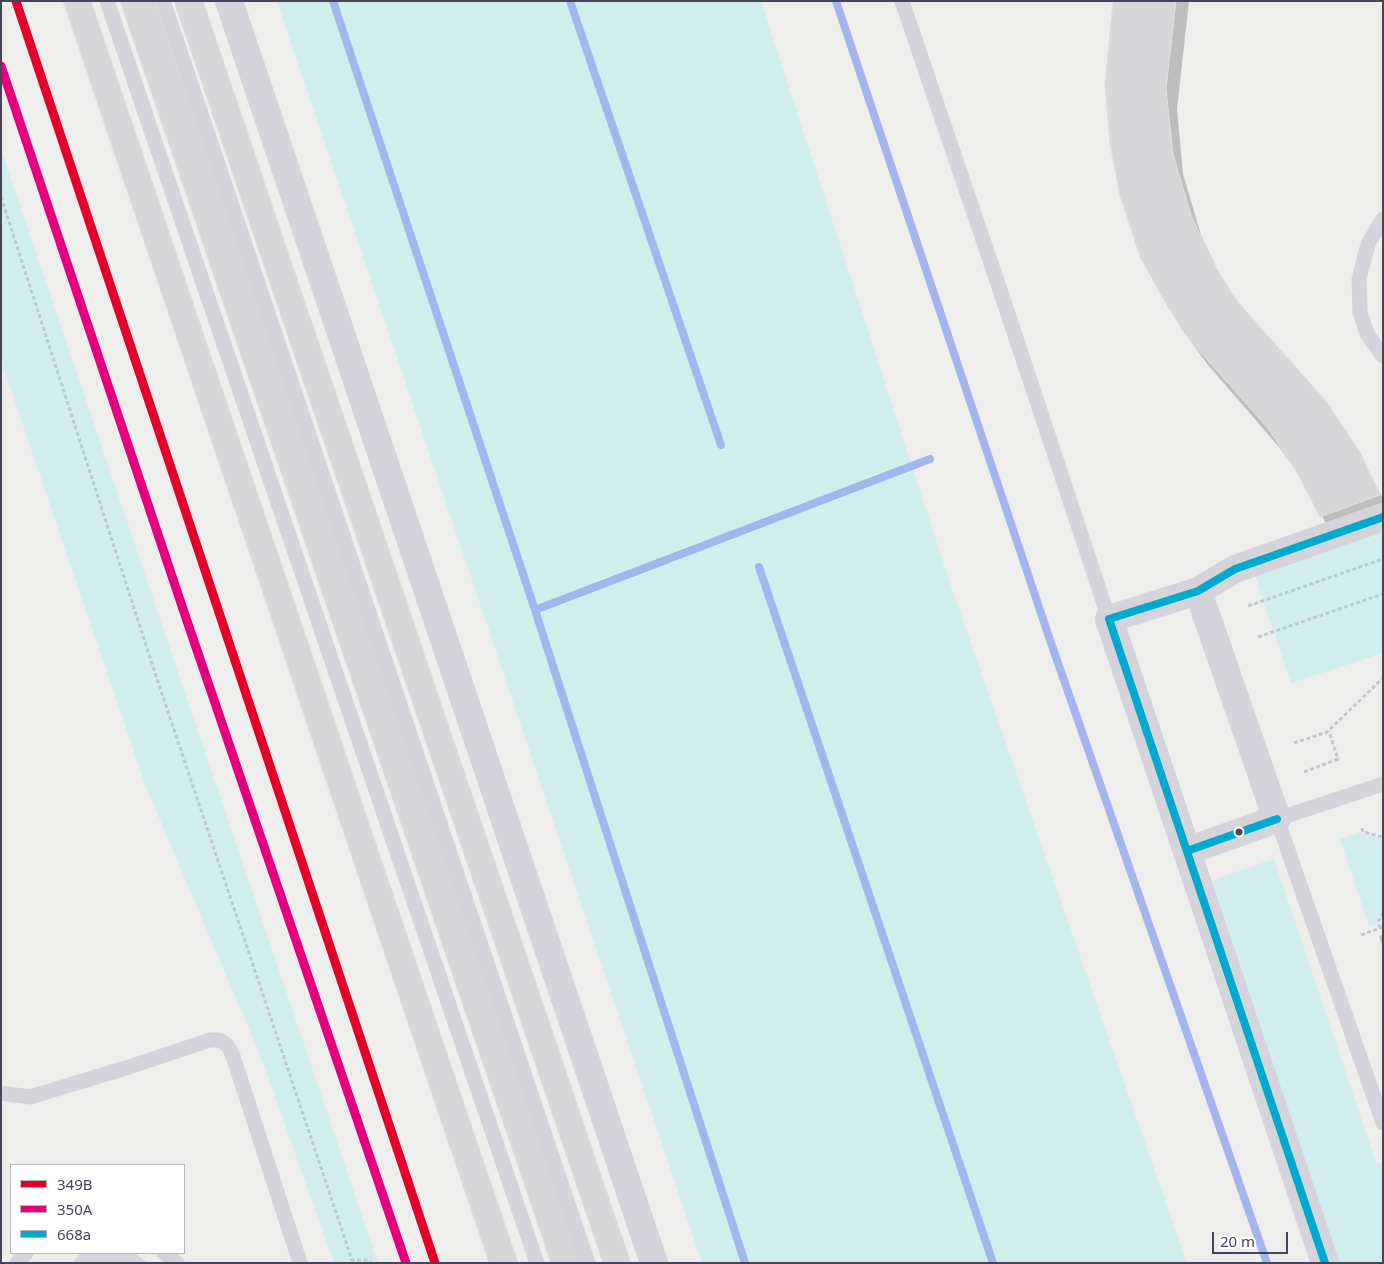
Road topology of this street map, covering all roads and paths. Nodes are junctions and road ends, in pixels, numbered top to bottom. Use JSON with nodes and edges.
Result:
{"nodes":[{"id":1,"x":106,"y":1,"type":"edge"},
{"id":2,"x":164,"y":1,"type":"edge"},
{"id":3,"x":229,"y":1,"type":"edge"},
{"id":4,"x":902,"y":1,"type":"edge"},
{"id":5,"x":1,"y":197,"type":"edge"},
{"id":6,"x":1383,"y":219,"type":"edge"},
{"id":7,"x":1383,"y":356,"type":"edge"},
{"id":8,"x":1383,"y":517,"type":"edge"},
{"id":9,"x":1383,"y":559,"type":"edge"},
{"id":10,"x":1198,"y":591,"type":"junction"},
{"id":11,"x":1383,"y":594,"type":"edge"},
{"id":12,"x":1248,"y":606,"type":"dead end"},
{"id":13,"x":1109,"y":619,"type":"junction"},
{"id":14,"x":1258,"y":637,"type":"dead end"},
{"id":15,"x":1383,"y":678,"type":"edge"},
{"id":16,"x":1329,"y":730,"type":"junction"},
{"id":17,"x":1294,"y":743,"type":"dead end"},
{"id":18,"x":1304,"y":772,"type":"dead end"},
{"id":19,"x":1383,"y":784,"type":"edge"},
{"id":20,"x":1277,"y":819,"type":"junction"},
{"id":21,"x":1362,"y":828,"type":"dead end"},
{"id":22,"x":1383,"y":837,"type":"edge"},
{"id":23,"x":1187,"y":851,"type":"junction"},
{"id":24,"x":1383,"y":914,"type":"edge"},
{"id":25,"x":1381,"y":928,"type":"edge"},
{"id":26,"x":1361,"y":934,"type":"dead end"},
{"id":27,"x":1,"y":1094,"type":"edge"},
{"id":28,"x":1383,"y":1123,"type":"edge"},
{"id":29,"x":165,"y":1254,"type":"edge"},
{"id":30,"x":177,"y":1263,"type":"edge"},
{"id":31,"x":300,"y":1263,"type":"edge"},
{"id":32,"x":371,"y":1263,"type":"edge"},
{"id":33,"x":537,"y":1263,"type":"edge"},
{"id":34,"x":588,"y":1263,"type":"edge"},
{"id":35,"x":654,"y":1263,"type":"edge"},
{"id":36,"x":1325,"y":1263,"type":"edge"}],
"edges":[{"from":1,"to":33,"type":"lane"},
{"from":2,"to":34,"type":"lane"},
{"from":3,"to":35,"type":"street"},
{"from":4,"to":13,"type":"lane"},
{"from":5,"to":32,"type":"path"},
{"from":6,"to":7,"type":"lane"},
{"from":8,"to":10,"type":"street"},
{"from":9,"to":12,"type":"path"},
{"from":10,"to":13,"type":"street"},
{"from":10,"to":20,"type":"street"},
{"from":11,"to":14,"type":"path"},
{"from":13,"to":23,"type":"street"},
{"from":15,"to":16,"type":"path"},
{"from":16,"to":17,"type":"path"},
{"from":16,"to":18,"type":"path"},
{"from":19,"to":20,"type":"lane"},
{"from":20,"to":23,"type":"street"},
{"from":20,"to":28,"type":"lane"},
{"from":21,"to":22,"type":"path"},
{"from":23,"to":36,"type":"street"},
{"from":24,"to":25,"type":"path"},
{"from":25,"to":26,"type":"path"},
{"from":27,"to":31,"type":"lane"},
{"from":29,"to":30,"type":"lane"}]}
